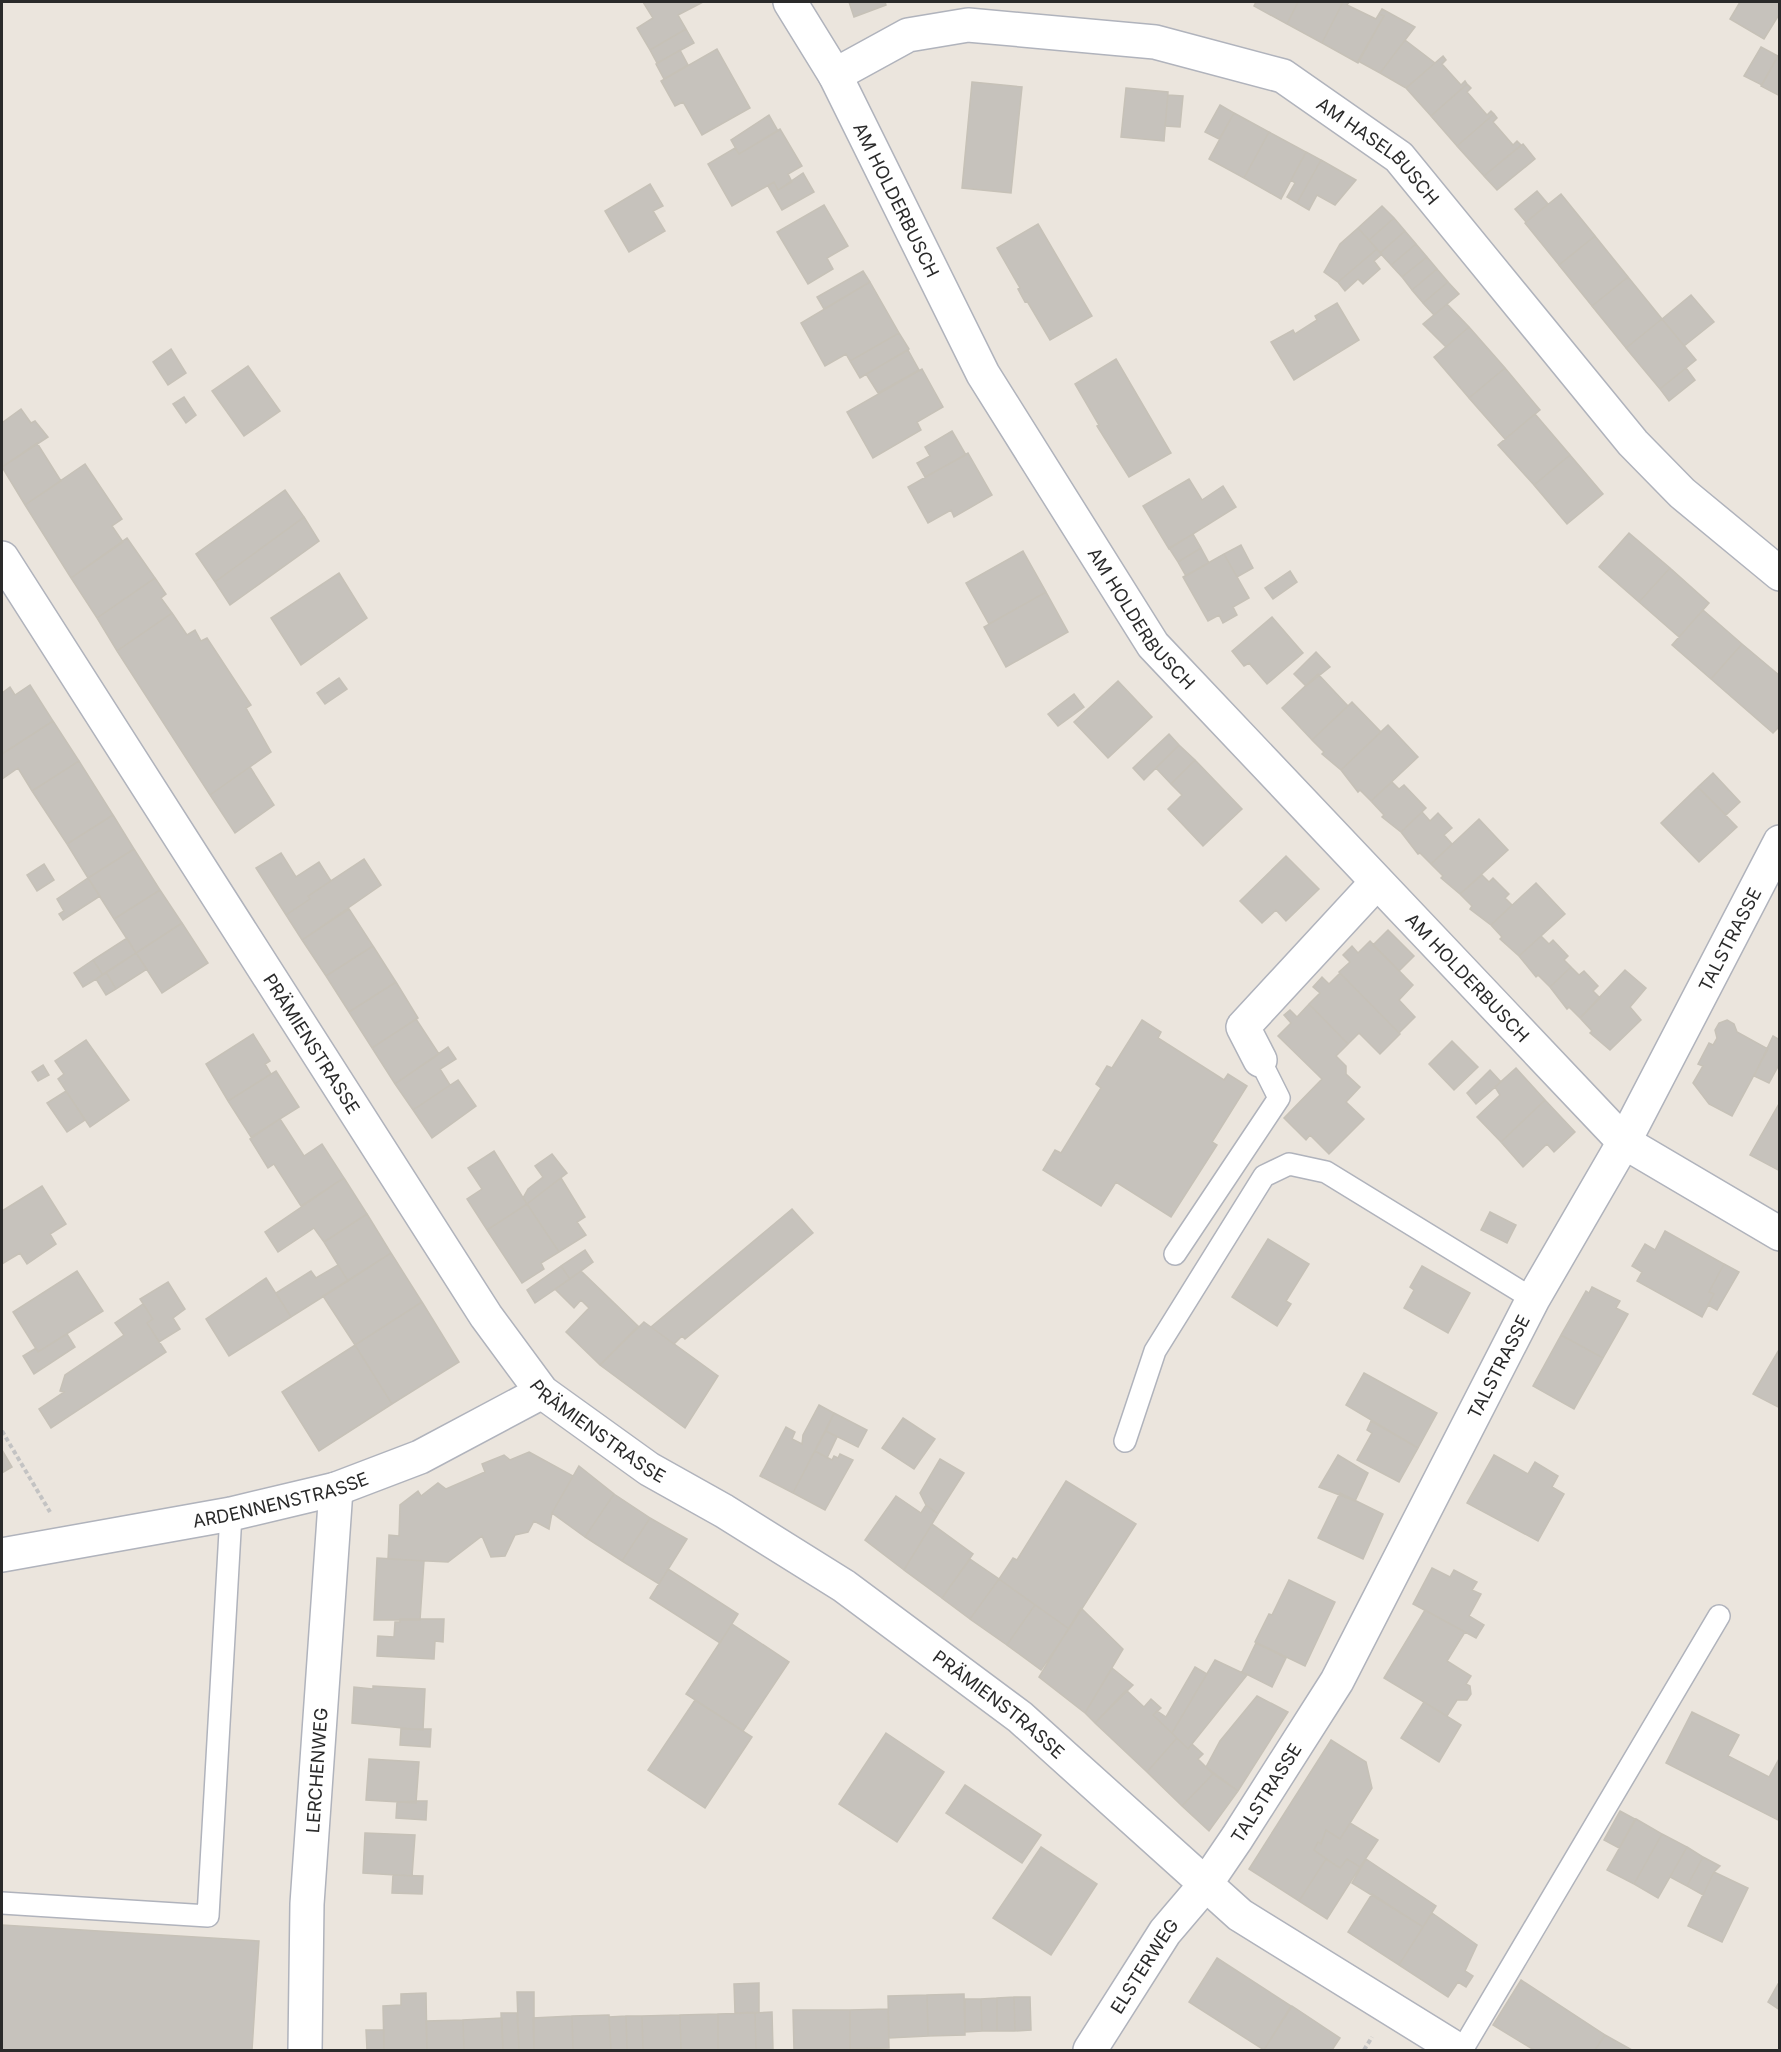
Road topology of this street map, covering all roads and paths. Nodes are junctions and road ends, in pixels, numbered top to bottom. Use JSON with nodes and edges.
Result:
{"nodes":[{"id":1,"x":790,"y":2,"type":"edge"},
{"id":2,"x":835,"y":75,"type":"junction"},
{"id":3,"x":2,"y":558,"type":"edge"},
{"id":4,"x":1779,"y":574,"type":"edge"},
{"id":5,"x":1776,"y":857,"type":"edge"},
{"id":6,"x":1377,"y":882,"type":"junction"},
{"id":7,"x":1260,"y":1060,"type":"joint"},
{"id":8,"x":1624,"y":1142,"type":"junction"},
{"id":9,"x":1779,"y":1234,"type":"edge"},
{"id":10,"x":1175,"y":1254,"type":"dead end"},
{"id":11,"x":1533,"y":1299,"type":"junction"},
{"id":12,"x":542,"y":1392,"type":"junction"},
{"id":13,"x":2,"y":1431,"type":"edge"},
{"id":14,"x":1125,"y":1441,"type":"dead end"},
{"id":15,"x":336,"y":1489,"type":"junction"},
{"id":16,"x":231,"y":1514,"type":"junction"},
{"id":17,"x":68,"y":1544,"type":"junction"},
{"id":18,"x":2,"y":1555,"type":"edge"},
{"id":19,"x":1719,"y":1616,"type":"dead end"},
{"id":20,"x":1205,"y":1885,"type":"junction"},
{"id":21,"x":2,"y":1903,"type":"edge"},
{"id":22,"x":304,"y":2050,"type":"edge"},
{"id":23,"x":1090,"y":2050,"type":"edge"},
{"id":24,"x":1458,"y":2050,"type":"edge"},
{"id":25,"x":1462,"y":2050,"type":"edge"}],
"edges":[{"from":1,"to":2,"type":"street","name":"AM HOLDERBUSCH"},
{"from":2,"to":4,"type":"street","name":"AM HASELBUSCH"},
{"from":2,"to":6,"type":"street","name":"AM HOLDERBUSCH"},
{"from":3,"to":12,"type":"street","name":"PRÄMIENSTRASSE"},
{"from":5,"to":8,"type":"street","name":"TALSTRASSE"},
{"from":6,"to":7,"type":"street"},
{"from":6,"to":8,"type":"street","name":"AM HOLDERBUSCH"},
{"from":7,"to":10,"type":"lane"},
{"from":8,"to":9,"type":"street","name":"AM HOLDERBUSCH"},
{"from":8,"to":11,"type":"street","name":"TALSTRASSE"},
{"from":11,"to":14,"type":"lane"},
{"from":11,"to":20,"type":"street","name":"TALSTRASSE"},
{"from":12,"to":15,"type":"street","name":"ARDENNENSTRASSE"},
{"from":12,"to":20,"type":"street","name":"PRÄMIENSTRASSE"},
{"from":13,"to":17,"type":"path"},
{"from":15,"to":16,"type":"street","name":"ARDENNENSTRASSE"},
{"from":15,"to":22,"type":"street","name":"LERCHENWEG"},
{"from":16,"to":17,"type":"street","name":"ARDENNENSTRASSE"},
{"from":16,"to":21,"type":"lane"},
{"from":17,"to":18,"type":"street","name":"ARDENNENSTRASSE"},
{"from":19,"to":25,"type":"lane"},
{"from":20,"to":23,"type":"street","name":"ELSTERWEG"},
{"from":20,"to":24,"type":"street","name":"PRÄMIENSTRASSE"}]}
